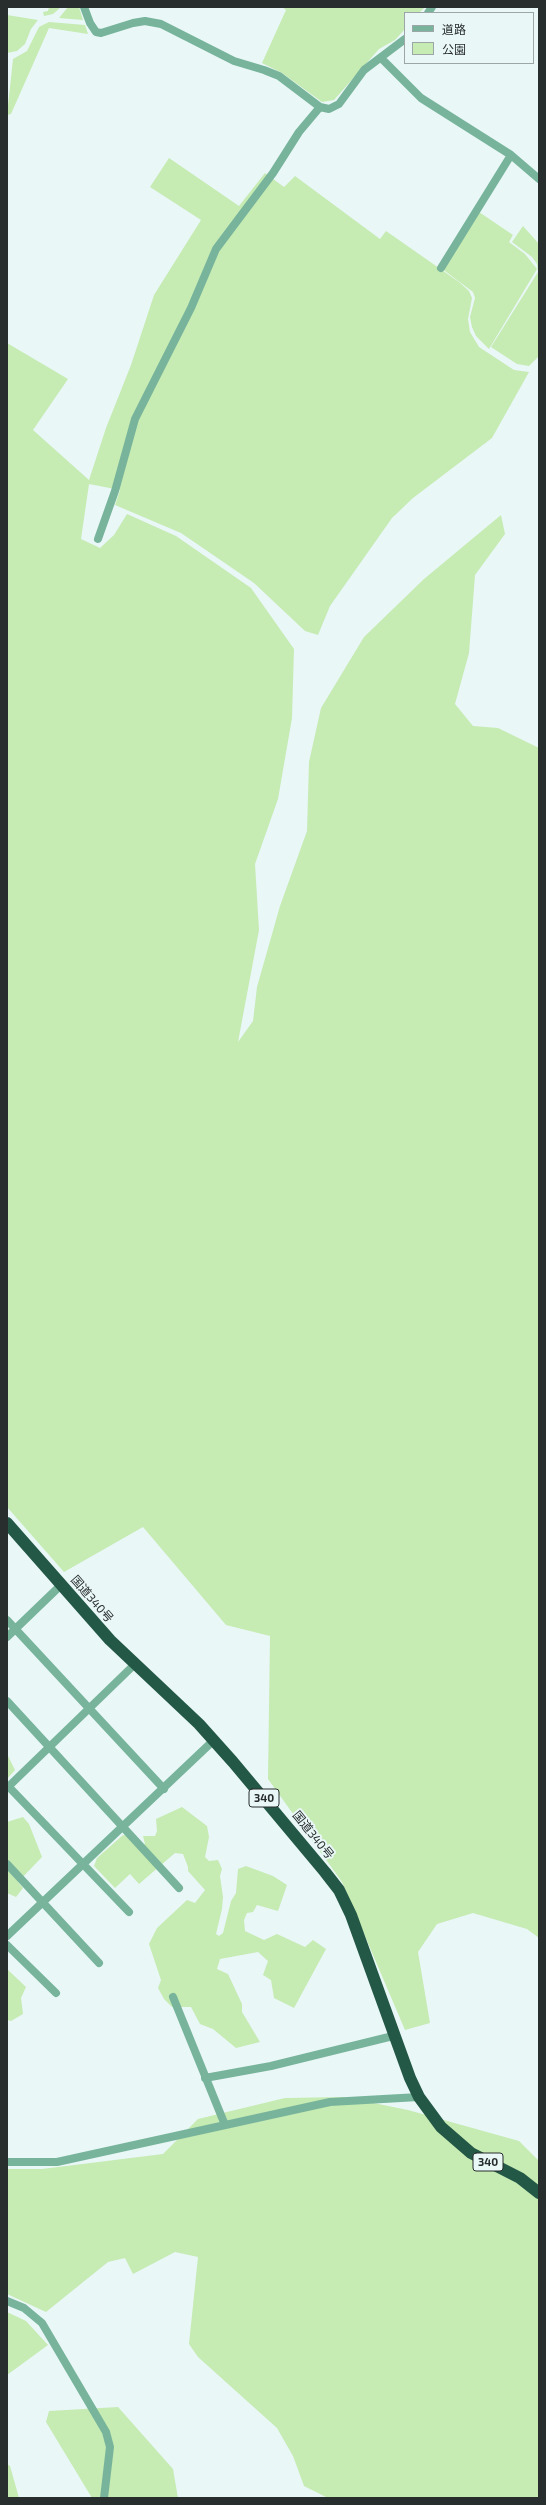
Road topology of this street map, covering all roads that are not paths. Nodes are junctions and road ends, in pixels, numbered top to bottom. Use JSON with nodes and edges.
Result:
{"nodes":[{"id":1,"x":84,"y":7,"type":"edge"},
{"id":2,"x":404,"y":40,"type":"edge"},
{"id":3,"x":381,"y":58,"type":"junction"},
{"id":4,"x":320,"y":108,"type":"junction"},
{"id":5,"x":511,"y":155,"type":"junction"},
{"id":6,"x":539,"y":180,"type":"edge"},
{"id":7,"x":441,"y":268,"type":"dead end"},
{"id":8,"x":98,"y":538,"type":"dead end"},
{"id":9,"x":7,"y":1523,"type":"edge"},
{"id":10,"x":61,"y":1585,"type":"junction"},
{"id":11,"x":7,"y":1620,"type":"edge"},
{"id":12,"x":16,"y":1629,"type":"junction"},
{"id":13,"x":7,"y":1636,"type":"edge"},
{"id":14,"x":134,"y":1664,"type":"junction"},
{"id":15,"x":7,"y":1702,"type":"edge"},
{"id":16,"x":91,"y":1709,"type":"junction"},
{"id":17,"x":214,"y":1740,"type":"junction"},
{"id":18,"x":49,"y":1747,"type":"junction"},
{"id":19,"x":8,"y":1787,"type":"edge"},
{"id":20,"x":164,"y":1789,"type":"junction"},
{"id":21,"x":124,"y":1826,"type":"junction"},
{"id":22,"x":7,"y":1864,"type":"edge"},
{"id":23,"x":84,"y":1864,"type":"junction"},
{"id":24,"x":179,"y":1888,"type":"dead end"},
{"id":25,"x":43,"y":1902,"type":"junction"},
{"id":26,"x":129,"y":1912,"type":"dead end"},
{"id":27,"x":7,"y":1936,"type":"edge"},
{"id":28,"x":7,"y":1945,"type":"edge"},
{"id":29,"x":99,"y":1963,"type":"dead end"},
{"id":30,"x":56,"y":1993,"type":"dead end"},
{"id":31,"x":173,"y":1997,"type":"dead end"},
{"id":32,"x":393,"y":2036,"type":"junction"},
{"id":33,"x":205,"y":2078,"type":"junction"},
{"id":34,"x":419,"y":2097,"type":"junction"},
{"id":35,"x":225,"y":2125,"type":"junction"},
{"id":36,"x":7,"y":2162,"type":"edge"},
{"id":37,"x":539,"y":2193,"type":"edge"},
{"id":38,"x":7,"y":2301,"type":"edge"},
{"id":39,"x":104,"y":2498,"type":"edge"}],
"edges":[{"from":1,"to":4,"type":"street"},
{"from":2,"to":3,"type":"street"},
{"from":3,"to":4,"type":"street"},
{"from":3,"to":5,"type":"street"},
{"from":4,"to":8,"type":"street"},
{"from":5,"to":6,"type":"street"},
{"from":5,"to":7,"type":"street"},
{"from":9,"to":10,"type":"highway","name":"国道340号","number":"340"},
{"from":10,"to":12,"type":"street"},
{"from":10,"to":14,"type":"highway","name":"国道340号","number":"340"},
{"from":11,"to":12,"type":"street"},
{"from":12,"to":13,"type":"street"},
{"from":12,"to":16,"type":"street"},
{"from":14,"to":16,"type":"street"},
{"from":14,"to":17,"type":"highway","name":"国道340号","number":"340"},
{"from":15,"to":18,"type":"street"},
{"from":16,"to":18,"type":"street"},
{"from":16,"to":20,"type":"street"},
{"from":17,"to":20,"type":"street"},
{"from":17,"to":32,"type":"highway","name":"国道340号","number":"340"},
{"from":18,"to":19,"type":"street"},
{"from":18,"to":21,"type":"street"},
{"from":19,"to":23,"type":"street"},
{"from":20,"to":21,"type":"street"},
{"from":21,"to":23,"type":"street"},
{"from":21,"to":24,"type":"street"},
{"from":22,"to":25,"type":"street"},
{"from":23,"to":25,"type":"street"},
{"from":23,"to":26,"type":"street"},
{"from":25,"to":27,"type":"street"},
{"from":25,"to":29,"type":"street"},
{"from":28,"to":30,"type":"street"},
{"from":31,"to":33,"type":"street"},
{"from":32,"to":33,"type":"street"},
{"from":32,"to":34,"type":"highway","name":"国道340号","number":"340"},
{"from":33,"to":35,"type":"street"},
{"from":34,"to":35,"type":"street"},
{"from":34,"to":37,"type":"highway","name":"国道340号","number":"340"},
{"from":35,"to":36,"type":"street"},
{"from":38,"to":39,"type":"street"}]}
